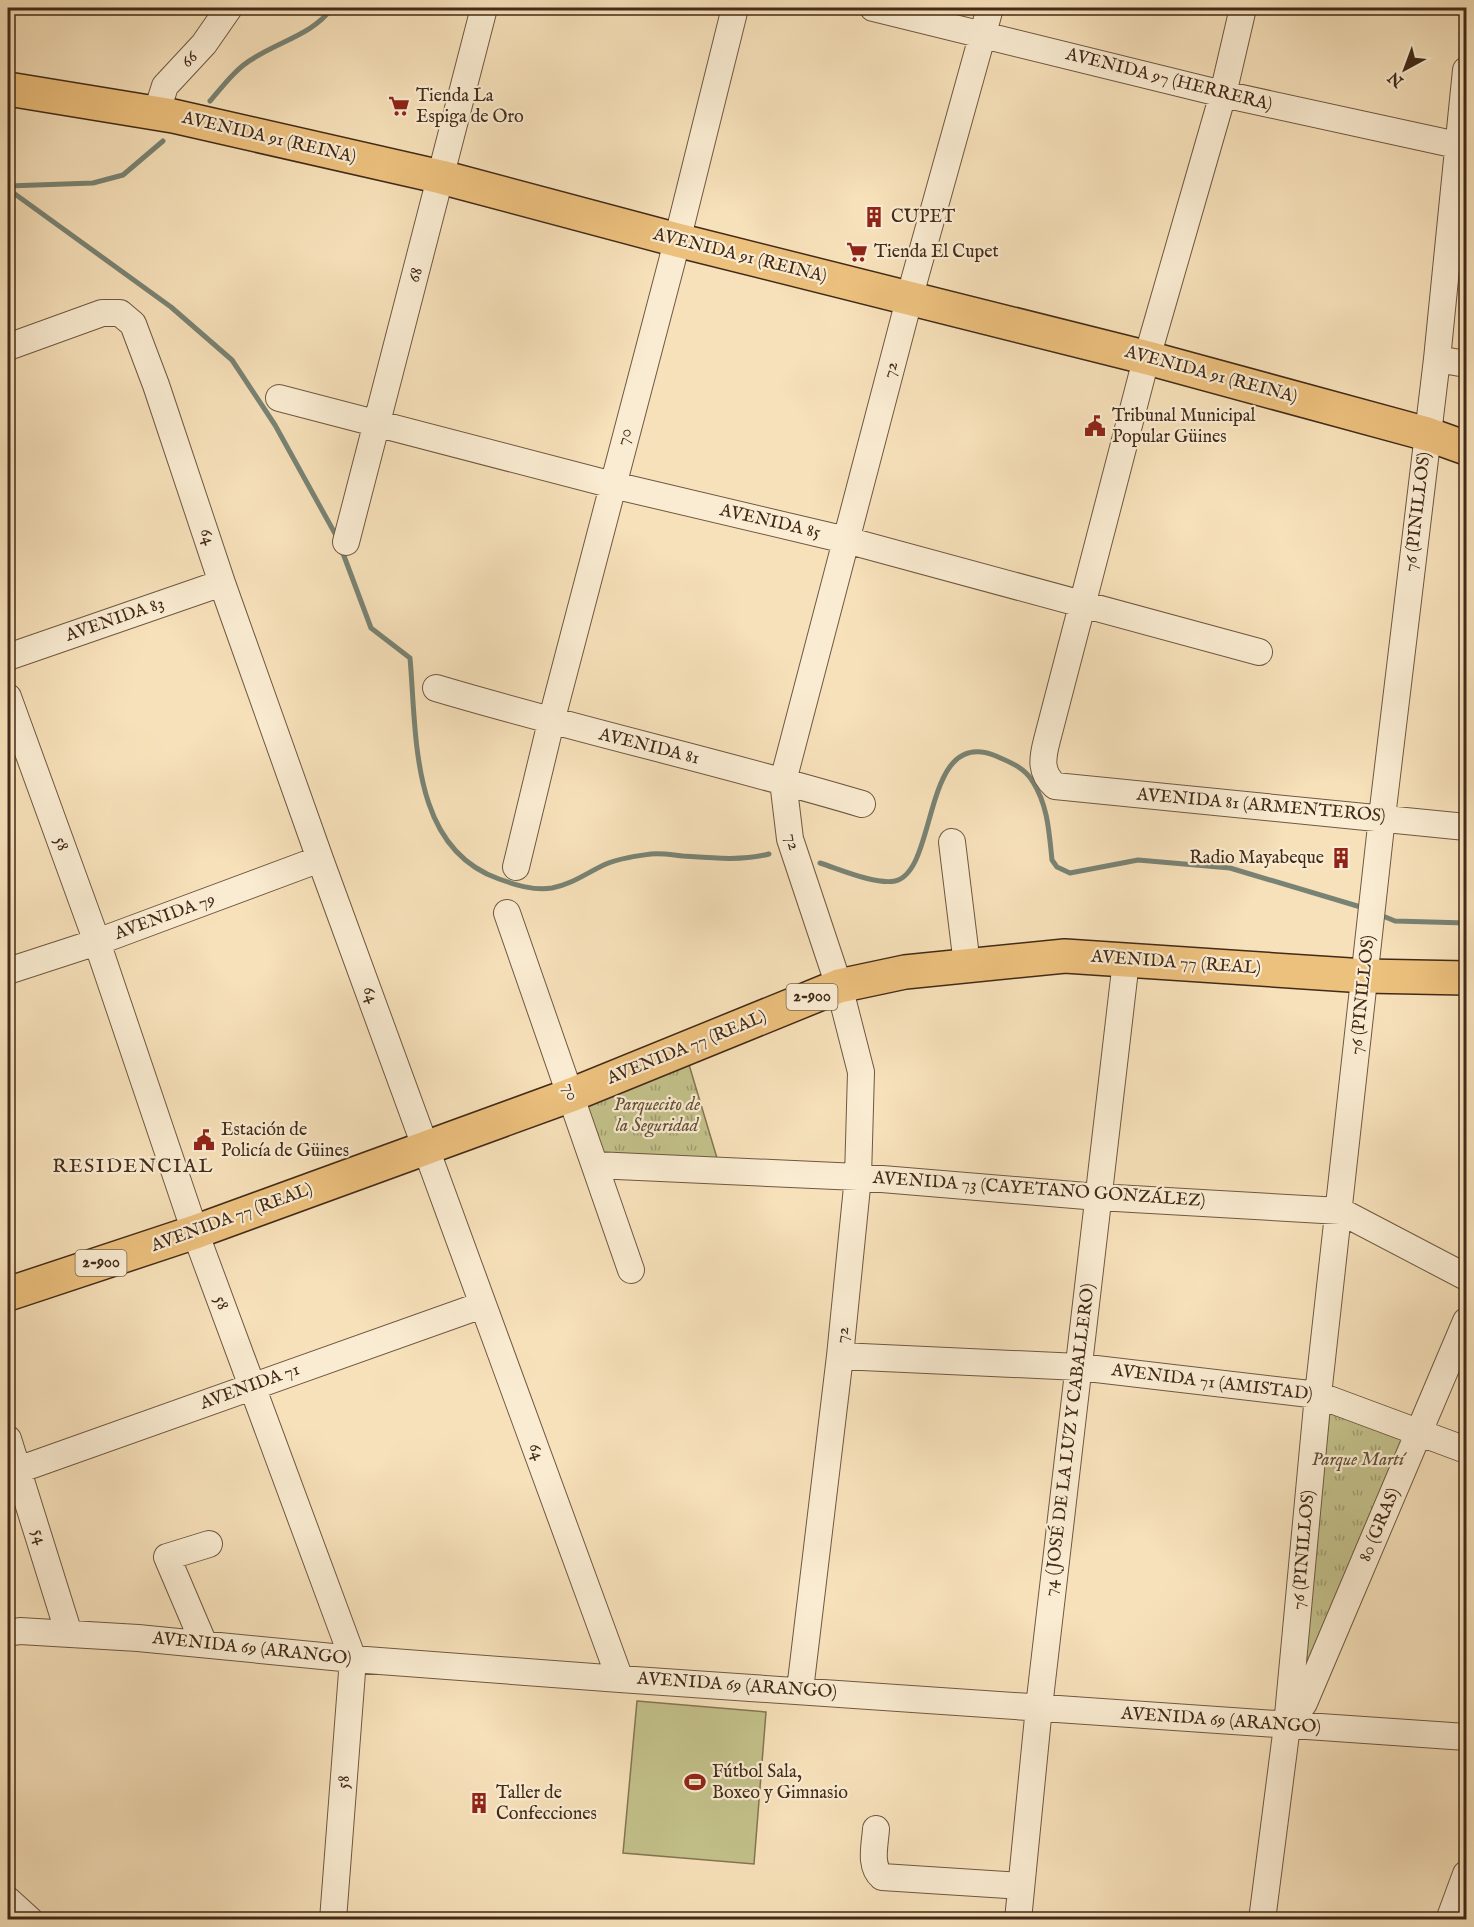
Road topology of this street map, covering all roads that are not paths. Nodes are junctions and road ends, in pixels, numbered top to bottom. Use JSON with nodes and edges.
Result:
{"nodes":[{"id":1,"x":229,"y":8,"type":"edge"},
{"id":2,"x":484,"y":8,"type":"edge"},
{"id":3,"x":735,"y":8,"type":"edge"},
{"id":4,"x":873,"y":8,"type":"edge"},
{"id":5,"x":990,"y":8,"type":"edge"},
{"id":6,"x":1243,"y":8,"type":"edge"},
{"id":7,"x":983,"y":35,"type":"junction"},
{"id":8,"x":1467,"y":70,"type":"edge"},
{"id":9,"x":8,"y":89,"type":"edge"},
{"id":10,"x":1223,"y":94,"type":"junction"},
{"id":11,"x":178,"y":117,"type":"junction"},
{"id":12,"x":1463,"y":147,"type":"edge"},
{"id":13,"x":441,"y":177,"type":"junction"},
{"id":14,"x":677,"y":240,"type":"junction"},
{"id":15,"x":911,"y":299,"type":"junction"},
{"id":16,"x":8,"y":347,"type":"edge"},
{"id":17,"x":1148,"y":358,"type":"junction"},
{"id":18,"x":1437,"y":359,"type":"junction"},
{"id":19,"x":1467,"y":363,"type":"edge"},
{"id":20,"x":279,"y":398,"type":"dead end"},
{"id":21,"x":378,"y":422,"type":"junction"},
{"id":22,"x":1426,"y":434,"type":"junction"},
{"id":23,"x":1467,"y":448,"type":"edge"},
{"id":24,"x":613,"y":485,"type":"junction"},
{"id":25,"x":846,"y":540,"type":"junction"},
{"id":26,"x":346,"y":542,"type":"dead end"},
{"id":27,"x":222,"y":583,"type":"junction"},
{"id":28,"x":1083,"y":603,"type":"junction"},
{"id":29,"x":1259,"y":652,"type":"dead end"},
{"id":30,"x":8,"y":657,"type":"edge"},
{"id":31,"x":436,"y":688,"type":"dead end"},
{"id":32,"x":8,"y":697,"type":"edge"},
{"id":33,"x":551,"y":722,"type":"junction"},
{"id":34,"x":783,"y":781,"type":"junction"},
{"id":35,"x":862,"y":804,"type":"dead end"},
{"id":36,"x":1382,"y":817,"type":"junction"},
{"id":37,"x":1467,"y":827,"type":"edge"},
{"id":38,"x":952,"y":842,"type":"dead end"},
{"id":39,"x":320,"y":859,"type":"junction"},
{"id":40,"x":516,"y":867,"type":"dead end"},
{"id":41,"x":507,"y":914,"type":"dead end"},
{"id":42,"x":97,"y":942,"type":"junction"},
{"id":43,"x":1126,"y":961,"type":"junction"},
{"id":44,"x":967,"y":965,"type":"junction"},
{"id":45,"x":8,"y":971,"type":"edge"},
{"id":46,"x":1365,"y":975,"type":"junction"},
{"id":47,"x":1467,"y":978,"type":"edge"},
{"id":48,"x":839,"y":986,"type":"junction"},
{"id":49,"x":571,"y":1095,"type":"junction"},
{"id":50,"x":425,"y":1148,"type":"junction"},
{"id":51,"x":595,"y":1165,"type":"junction"},
{"id":52,"x":858,"y":1177,"type":"junction"},
{"id":53,"x":1098,"y":1197,"type":"junction"},
{"id":54,"x":1340,"y":1211,"type":"junction"},
{"id":55,"x":195,"y":1232,"type":"junction"},
{"id":56,"x":631,"y":1270,"type":"dead end"},
{"id":57,"x":1467,"y":1277,"type":"edge"},
{"id":58,"x":8,"y":1294,"type":"edge"},
{"id":59,"x":482,"y":1305,"type":"junction"},
{"id":60,"x":1467,"y":1321,"type":"edge"},
{"id":61,"x":840,"y":1356,"type":"junction"},
{"id":62,"x":1078,"y":1367,"type":"junction"},
{"id":63,"x":251,"y":1386,"type":"junction"},
{"id":64,"x":1318,"y":1395,"type":"junction"},
{"id":65,"x":1420,"y":1432,"type":"junction"},
{"id":66,"x":8,"y":1439,"type":"edge"},
{"id":67,"x":1467,"y":1449,"type":"edge"},
{"id":68,"x":18,"y":1470,"type":"junction"},
{"id":69,"x":209,"y":1544,"type":"dead end"},
{"id":70,"x":8,"y":1633,"type":"edge"},
{"id":71,"x":69,"y":1634,"type":"junction"},
{"id":72,"x":204,"y":1644,"type":"junction"},
{"id":73,"x":354,"y":1659,"type":"junction"},
{"id":74,"x":620,"y":1679,"type":"junction"},
{"id":75,"x":800,"y":1690,"type":"junction"},
{"id":76,"x":1040,"y":1707,"type":"junction"},
{"id":77,"x":1287,"y":1726,"type":"junction"},
{"id":78,"x":1467,"y":1737,"type":"edge"},
{"id":79,"x":876,"y":1829,"type":"dead end"},
{"id":80,"x":1467,"y":1874,"type":"edge"},
{"id":81,"x":1022,"y":1886,"type":"junction"},
{"id":82,"x":8,"y":1900,"type":"edge"},
{"id":83,"x":30,"y":1920,"type":"edge"},
{"id":84,"x":333,"y":1920,"type":"edge"},
{"id":85,"x":1018,"y":1920,"type":"edge"},
{"id":86,"x":1262,"y":1920,"type":"edge"},
{"id":87,"x":1449,"y":1920,"type":"edge"}],
"edges":[{"from":1,"to":11,"type":"street","name":"66"},
{"from":2,"to":13,"type":"street","name":"68"},
{"from":3,"to":14,"type":"street","name":"70"},
{"from":4,"to":7,"type":"street","name":"AVENIDA 97 (HERRERA)"},
{"from":5,"to":7,"type":"street","name":"72"},
{"from":6,"to":10,"type":"street"},
{"from":7,"to":10,"type":"street","name":"AVENIDA 97 (HERRERA)"},
{"from":7,"to":15,"type":"street","name":"72"},
{"from":8,"to":12,"type":"street","name":"76 (PINILLOS)"},
{"from":9,"to":11,"type":"main road","name":"AVENIDA 91 (REINA)"},
{"from":10,"to":12,"type":"street","name":"AVENIDA 97 (HERRERA)"},
{"from":10,"to":17,"type":"street"},
{"from":11,"to":13,"type":"main road","name":"AVENIDA 91 (REINA)"},
{"from":12,"to":18,"type":"street","name":"76 (PINILLOS)"},
{"from":13,"to":14,"type":"main road","name":"AVENIDA 91 (REINA)"},
{"from":13,"to":21,"type":"street","name":"68"},
{"from":14,"to":15,"type":"main road","name":"AVENIDA 91 (REINA)"},
{"from":14,"to":24,"type":"street","name":"70"},
{"from":15,"to":17,"type":"main road","name":"AVENIDA 91 (REINA)"},
{"from":15,"to":25,"type":"street","name":"72"},
{"from":16,"to":27,"type":"street","name":"64"},
{"from":17,"to":22,"type":"main road","name":"AVENIDA 91 (REINA)"},
{"from":17,"to":28,"type":"street"},
{"from":18,"to":19,"type":"street"},
{"from":18,"to":22,"type":"street","name":"76 (PINILLOS)"},
{"from":20,"to":21,"type":"street","name":"AVENIDA 85"},
{"from":21,"to":24,"type":"street","name":"AVENIDA 85"},
{"from":21,"to":26,"type":"street","name":"68"},
{"from":22,"to":23,"type":"main road","name":"AVENIDA 91 (REINA)"},
{"from":22,"to":36,"type":"street","name":"76 (PINILLOS)"},
{"from":24,"to":25,"type":"street","name":"AVENIDA 85"},
{"from":24,"to":33,"type":"street","name":"70"},
{"from":25,"to":28,"type":"street","name":"AVENIDA 85"},
{"from":25,"to":34,"type":"street","name":"72"},
{"from":27,"to":30,"type":"street","name":"AVENIDA 83"},
{"from":27,"to":39,"type":"street","name":"64"},
{"from":28,"to":29,"type":"street","name":"AVENIDA 85"},
{"from":28,"to":36,"type":"street","name":"AVENIDA 81 (ARMENTEROS)"},
{"from":31,"to":33,"type":"street","name":"AVENIDA 81"},
{"from":32,"to":42,"type":"street","name":"58"},
{"from":33,"to":34,"type":"street","name":"AVENIDA 81"},
{"from":33,"to":40,"type":"street","name":"70"},
{"from":34,"to":35,"type":"street","name":"AVENIDA 81"},
{"from":34,"to":48,"type":"street","name":"72"},
{"from":36,"to":37,"type":"street","name":"AVENIDA 81 (ARMENTEROS)"},
{"from":36,"to":46,"type":"street","name":"76 (PINILLOS)"},
{"from":38,"to":44,"type":"street"},
{"from":39,"to":42,"type":"street","name":"AVENIDA 79"},
{"from":39,"to":50,"type":"street","name":"64"},
{"from":41,"to":49,"type":"street","name":"70"},
{"from":42,"to":45,"type":"street","name":"AVENIDA 79"},
{"from":42,"to":55,"type":"street","name":"58"},
{"from":43,"to":44,"type":"main road","name":"AVENIDA 77 (REAL)","number":"2-900"},
{"from":43,"to":46,"type":"main road","name":"AVENIDA 77 (REAL)","number":"2-900"},
{"from":43,"to":53,"type":"street","name":"74 (JOSÉ DE LA LUZ Y CABALLERO)"},
{"from":44,"to":48,"type":"main road","name":"AVENIDA 77 (REAL)","number":"2-900"},
{"from":46,"to":47,"type":"main road","name":"AVENIDA 77 (REAL)","number":"2-900"},
{"from":46,"to":54,"type":"street","name":"76 (PINILLOS)"},
{"from":48,"to":49,"type":"main road","name":"AVENIDA 77 (REAL)","number":"2-900"},
{"from":48,"to":52,"type":"street","name":"72"},
{"from":49,"to":50,"type":"main road","name":"AVENIDA 77 (REAL)","number":"2-900"},
{"from":49,"to":51,"type":"street","name":"70"},
{"from":50,"to":55,"type":"main road","name":"AVENIDA 77 (REAL)","number":"2-900"},
{"from":50,"to":59,"type":"street","name":"64"},
{"from":51,"to":52,"type":"street","name":"AVENIDA 73 (CAYETANO GONZÁLEZ)"},
{"from":51,"to":56,"type":"street","name":"70"},
{"from":52,"to":53,"type":"street","name":"AVENIDA 73 (CAYETANO GONZÁLEZ)"},
{"from":52,"to":61,"type":"street","name":"72"},
{"from":53,"to":54,"type":"street","name":"AVENIDA 73 (CAYETANO GONZÁLEZ)"},
{"from":53,"to":62,"type":"street","name":"74 (JOSÉ DE LA LUZ Y CABALLERO)"},
{"from":54,"to":57,"type":"street","name":"AVENIDA 73 (CAYETANO GONZÁLEZ)"},
{"from":54,"to":64,"type":"street","name":"76 (PINILLOS)"},
{"from":55,"to":58,"type":"main road","name":"AVENIDA 77 (REAL)","number":"2-900"},
{"from":55,"to":63,"type":"street","name":"58"},
{"from":59,"to":63,"type":"street","name":"AVENIDA 71"},
{"from":59,"to":74,"type":"street","name":"64"},
{"from":60,"to":65,"type":"street","name":"80 (GRAS)"},
{"from":61,"to":62,"type":"street","name":"AVENIDA 71 (AMISTAD)"},
{"from":61,"to":75,"type":"street","name":"72"},
{"from":62,"to":64,"type":"street","name":"AVENIDA 71 (AMISTAD)"},
{"from":62,"to":76,"type":"street","name":"74 (JOSÉ DE LA LUZ Y CABALLERO)"},
{"from":63,"to":68,"type":"street","name":"AVENIDA 71"},
{"from":63,"to":73,"type":"street","name":"58"},
{"from":64,"to":65,"type":"street","name":"AVENIDA 71 (AMISTAD)"},
{"from":64,"to":77,"type":"street","name":"76 (PINILLOS)"},
{"from":65,"to":67,"type":"street","name":"AVENIDA 71 (AMISTAD)"},
{"from":65,"to":77,"type":"street","name":"80 (GRAS)"},
{"from":66,"to":68,"type":"street","name":"54"},
{"from":68,"to":71,"type":"street","name":"54"},
{"from":69,"to":72,"type":"street"},
{"from":70,"to":71,"type":"street","name":"AVENIDA 69 (ARANGO)"},
{"from":71,"to":72,"type":"street","name":"AVENIDA 69 (ARANGO)"},
{"from":72,"to":73,"type":"street","name":"AVENIDA 69 (ARANGO)"},
{"from":73,"to":74,"type":"street","name":"AVENIDA 69 (ARANGO)"},
{"from":73,"to":84,"type":"street","name":"58"},
{"from":74,"to":75,"type":"street","name":"AVENIDA 69 (ARANGO)"},
{"from":75,"to":76,"type":"street","name":"AVENIDA 69 (ARANGO)"},
{"from":76,"to":77,"type":"street","name":"AVENIDA 69 (ARANGO)"},
{"from":76,"to":81,"type":"street","name":"74 (JOSÉ DE LA LUZ Y CABALLERO)"},
{"from":77,"to":78,"type":"street","name":"AVENIDA 69 (ARANGO)"},
{"from":77,"to":86,"type":"street","name":"76 (PINILLOS)"},
{"from":79,"to":81,"type":"street"},
{"from":80,"to":87,"type":"street"},
{"from":81,"to":85,"type":"street","name":"74 (JOSÉ DE LA LUZ Y CABALLERO)"},
{"from":82,"to":83,"type":"street"}]}
